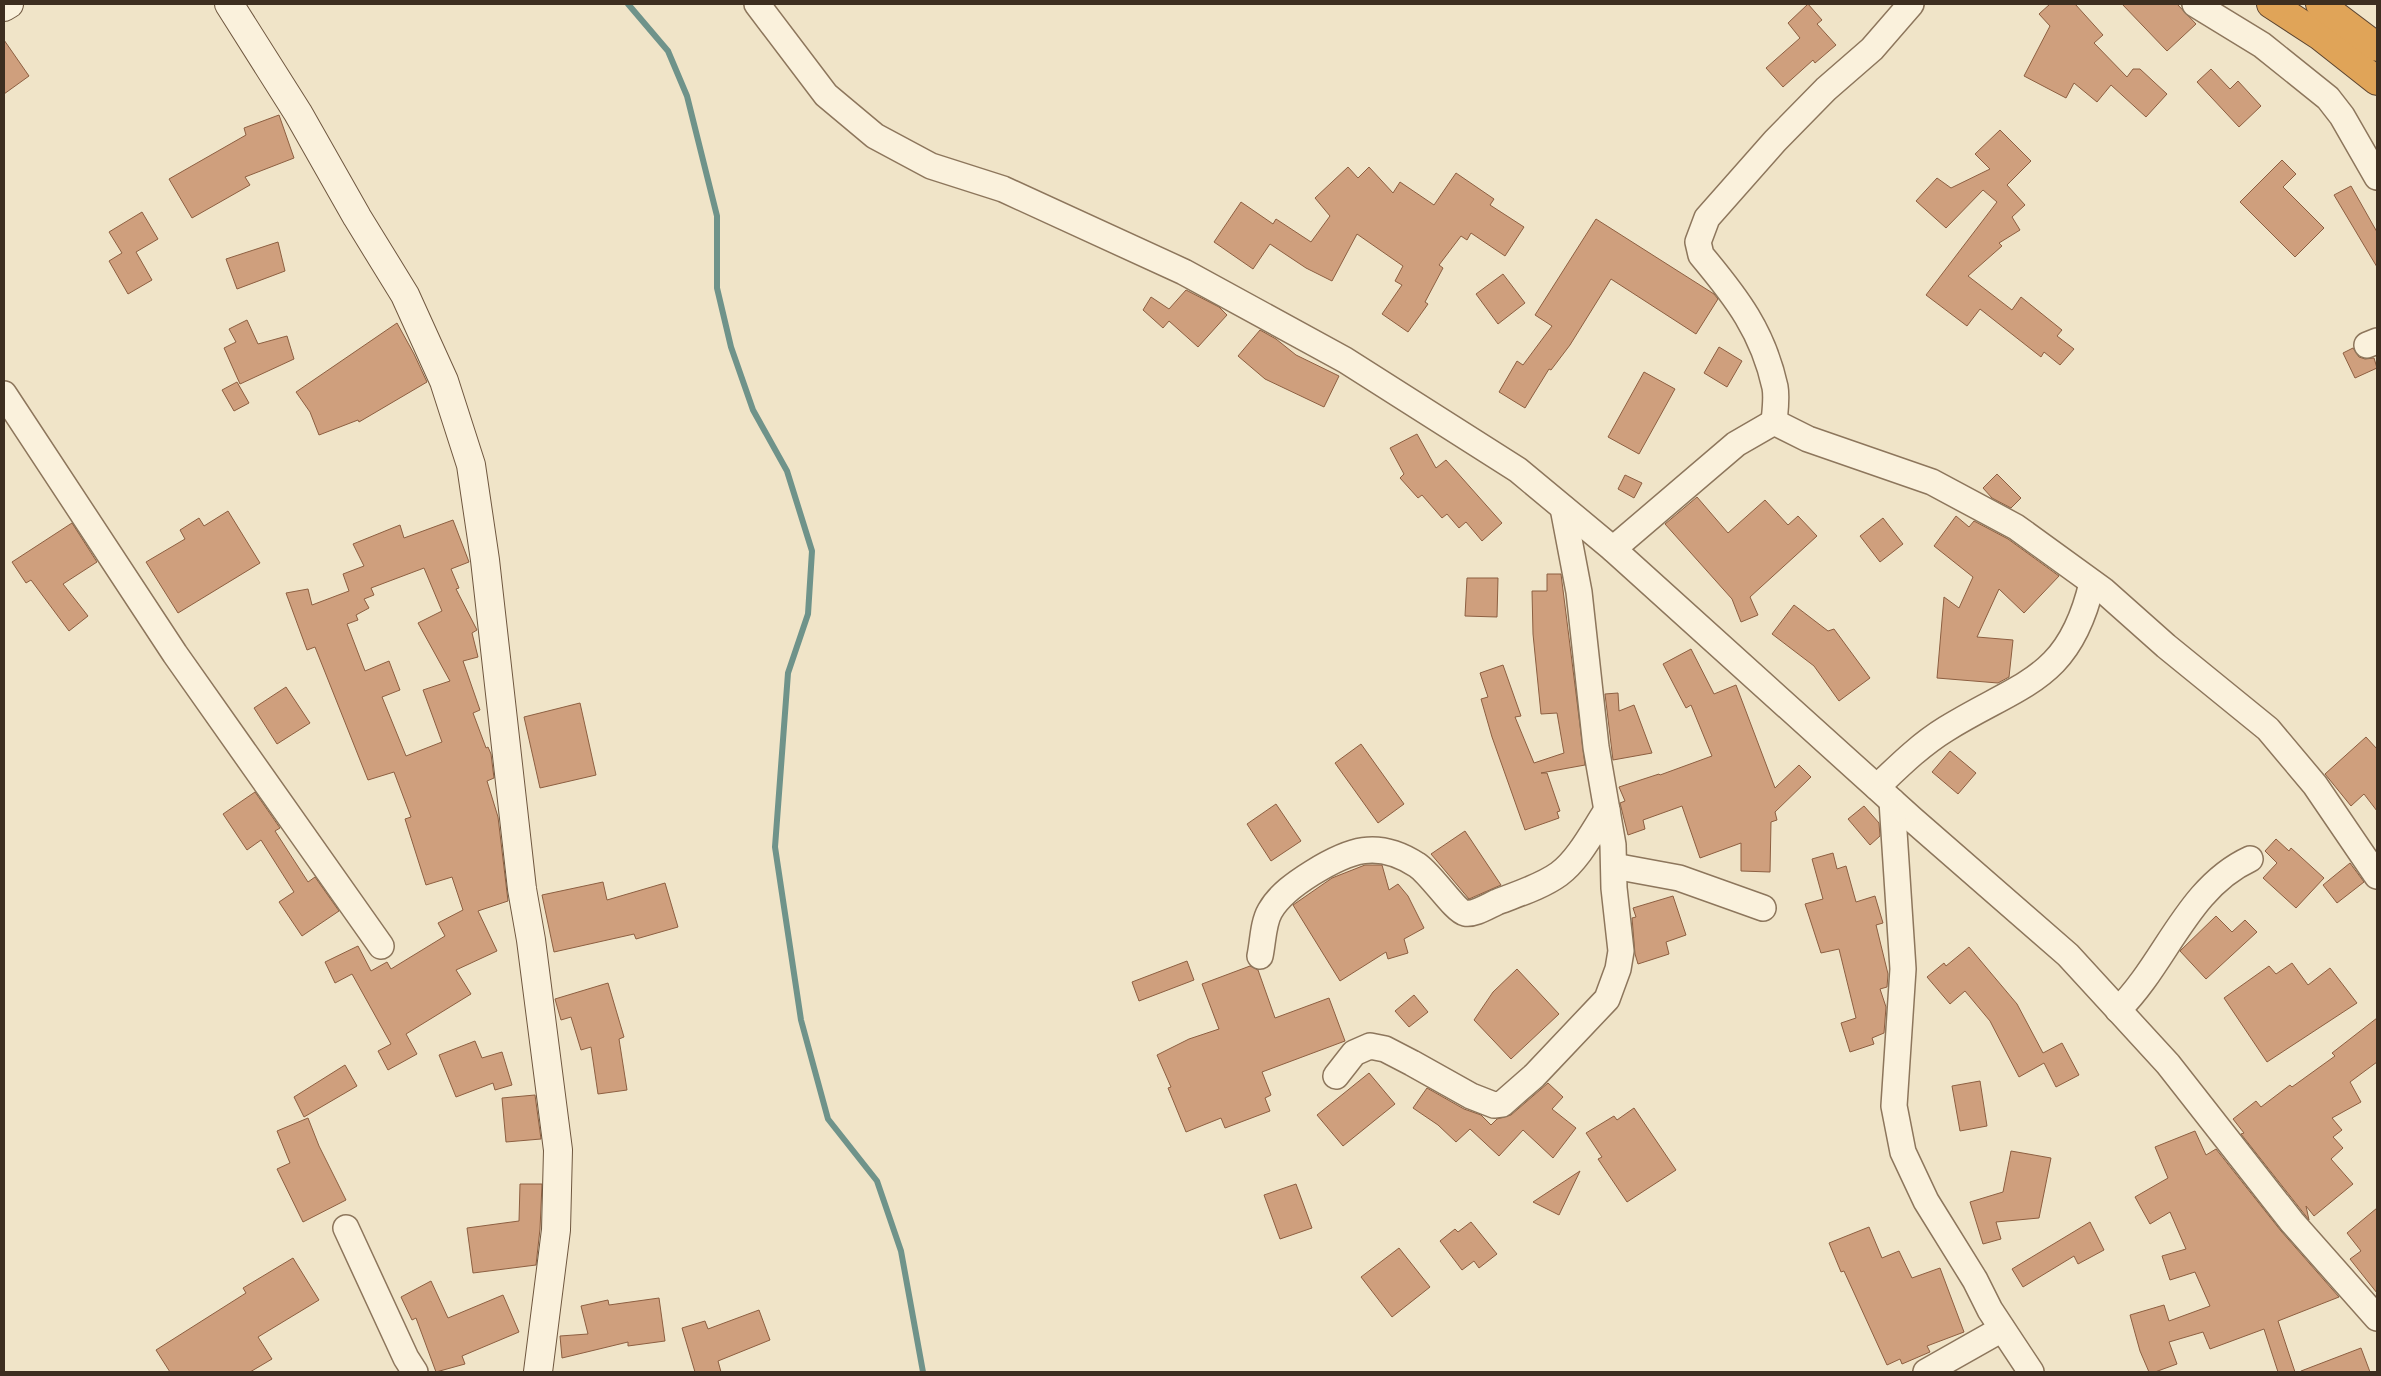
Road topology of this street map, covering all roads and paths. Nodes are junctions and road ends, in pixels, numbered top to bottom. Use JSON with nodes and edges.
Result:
{"nodes":[{"id":1,"x":9,"y":4,"type":"edge"},
{"id":2,"x":229,"y":4,"type":"edge"},
{"id":3,"x":757,"y":4,"type":"edge"},
{"id":4,"x":1911,"y":4,"type":"edge"},
{"id":5,"x":2195,"y":4,"type":"edge"},
{"id":6,"x":2271,"y":4,"type":"edge"},
{"id":7,"x":2320,"y":4,"type":"edge"},
{"id":8,"x":4,"y":7,"type":"edge"},
{"id":9,"x":2377,"y":47,"type":"edge"},
{"id":10,"x":2377,"y":81,"type":"edge"},
{"id":11,"x":2377,"y":178,"type":"edge"},
{"id":12,"x":4,"y":394,"type":"edge"},
{"id":13,"x":1774,"y":422,"type":"junction"},
{"id":14,"x":1563,"y":508,"type":"junction"},
{"id":15,"x":1613,"y":549,"type":"junction"},
{"id":16,"x":2092,"y":583,"type":"junction"},
{"id":17,"x":1884,"y":794,"type":"junction"},
{"id":18,"x":1607,"y":810,"type":"junction"},
{"id":19,"x":2250,"y":859,"type":"dead end"},
{"id":20,"x":1614,"y":866,"type":"junction"},
{"id":21,"x":2377,"y":876,"type":"edge"},
{"id":22,"x":1762,"y":908,"type":"dead end"},
{"id":23,"x":381,"y":946,"type":"dead end"},
{"id":24,"x":1260,"y":956,"type":"dead end"},
{"id":25,"x":2118,"y":1010,"type":"junction"},
{"id":26,"x":1336,"y":1076,"type":"dead end"},
{"id":27,"x":346,"y":1228,"type":"dead end"},
{"id":28,"x":2377,"y":1318,"type":"edge"},
{"id":29,"x":2002,"y":1329,"type":"junction"},
{"id":30,"x":415,"y":1372,"type":"edge"},
{"id":31,"x":538,"y":1372,"type":"edge"},
{"id":32,"x":1926,"y":1372,"type":"edge"},
{"id":33,"x":2031,"y":1372,"type":"edge"}],
"edges":[{"from":1,"to":8,"type":"main road"},
{"from":2,"to":31,"type":"main road"},
{"from":3,"to":14,"type":"street"},
{"from":4,"to":13,"type":"street"},
{"from":5,"to":11,"type":"street"},
{"from":6,"to":10,"type":"highway"},
{"from":7,"to":9,"type":"highway"},
{"from":12,"to":23,"type":"street"},
{"from":13,"to":15,"type":"street"},
{"from":13,"to":16,"type":"street"},
{"from":14,"to":15,"type":"street"},
{"from":14,"to":18,"type":"street"},
{"from":15,"to":17,"type":"street"},
{"from":16,"to":17,"type":"street"},
{"from":16,"to":21,"type":"street"},
{"from":17,"to":25,"type":"street"},
{"from":17,"to":29,"type":"street"},
{"from":18,"to":20,"type":"street"},
{"from":18,"to":24,"type":"street"},
{"from":19,"to":25,"type":"street"},
{"from":20,"to":22,"type":"street"},
{"from":20,"to":26,"type":"street"},
{"from":25,"to":28,"type":"street"},
{"from":27,"to":30,"type":"street"},
{"from":29,"to":32,"type":"street"},
{"from":29,"to":33,"type":"street"}]}
